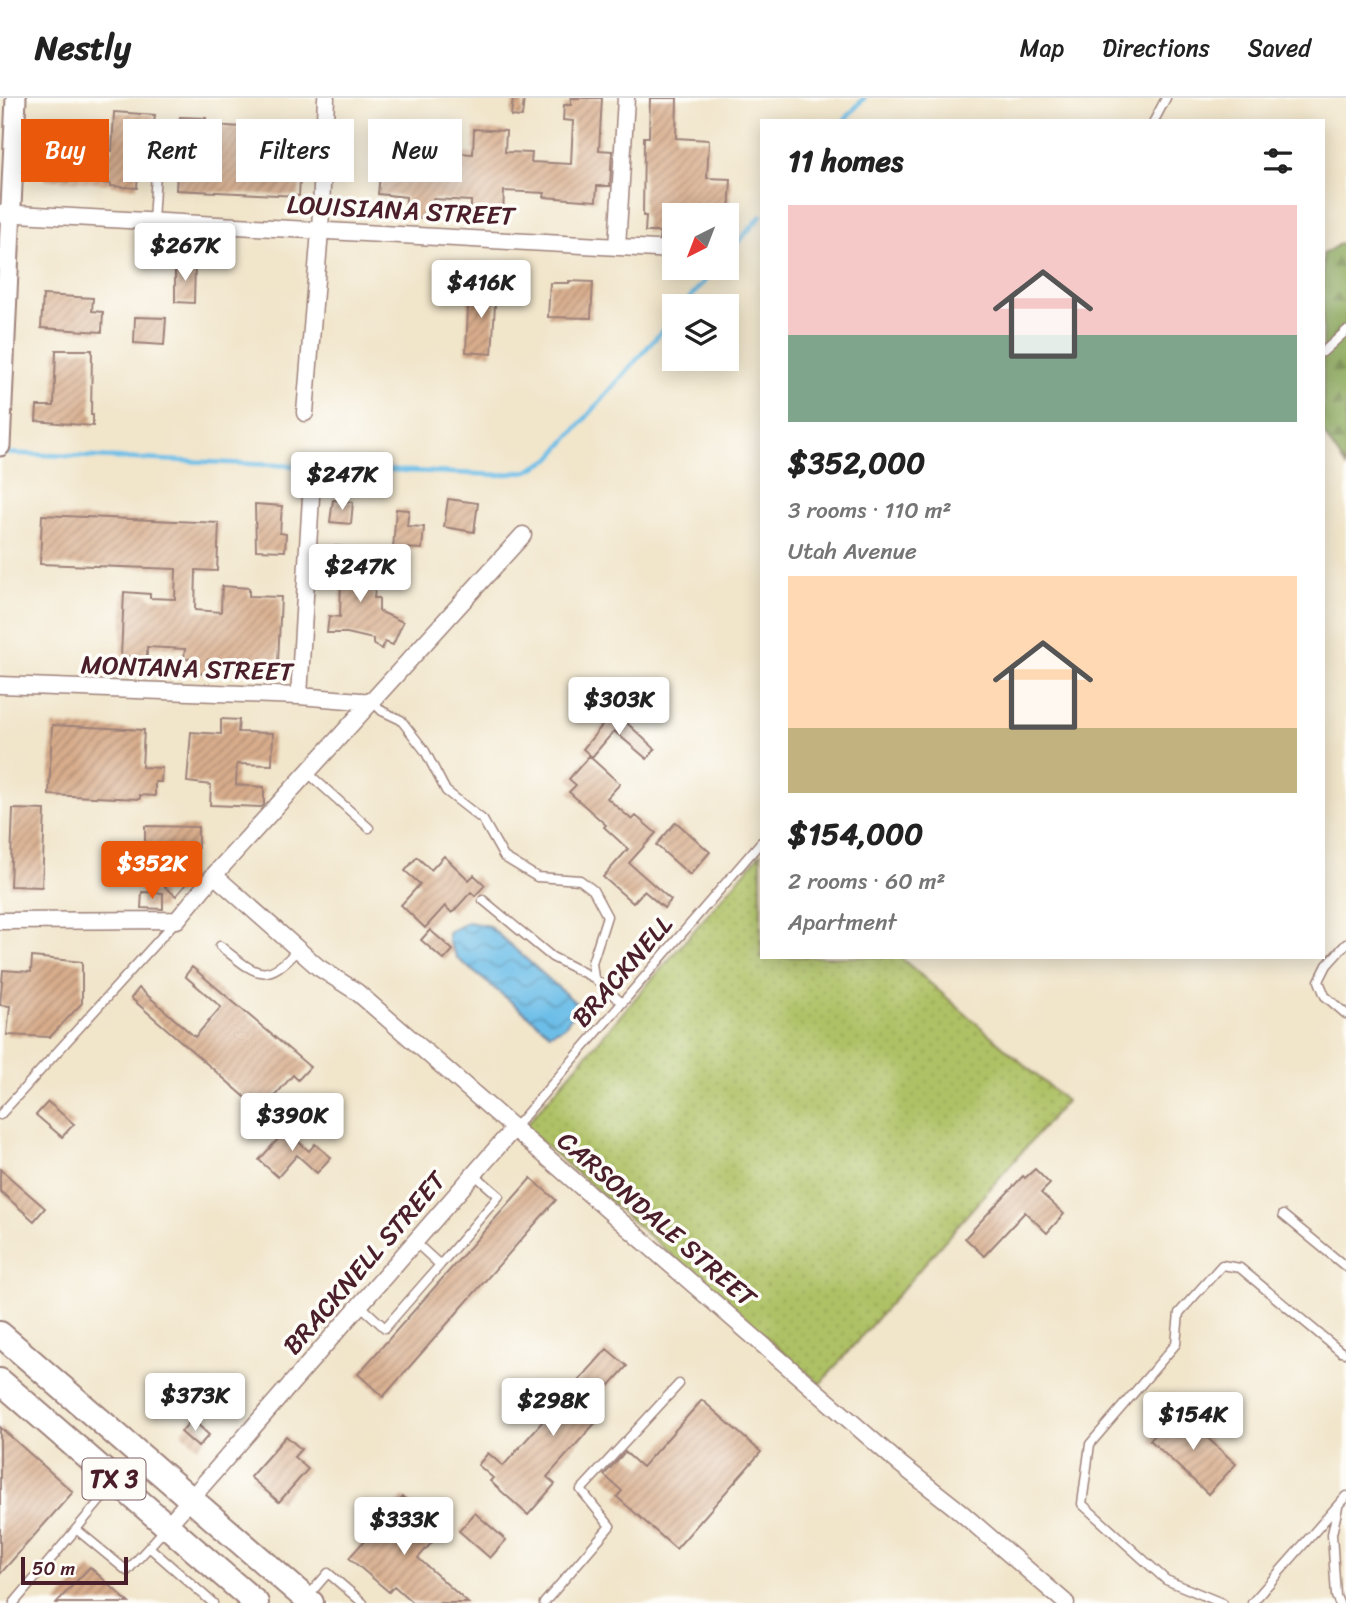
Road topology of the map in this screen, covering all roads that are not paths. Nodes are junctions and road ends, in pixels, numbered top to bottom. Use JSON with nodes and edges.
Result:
{"nodes":[{"id":1,"x":16,"y":98,"type":"edge"},
{"id":2,"x":326,"y":98,"type":"edge"},
{"id":3,"x":626,"y":98,"type":"edge"},
{"id":4,"x":1166,"y":98,"type":"edge"},
{"id":5,"x":1155,"y":119,"type":"edge"},
{"id":6,"x":155,"y":182,"type":"edge"},
{"id":7,"x":5,"y":213,"type":"edge"},
{"id":8,"x":153,"y":221,"type":"junction"},
{"id":9,"x":320,"y":230,"type":"junction"},
{"id":10,"x":617,"y":247,"type":"junction"},
{"id":11,"x":662,"y":249,"type":"edge"},
{"id":12,"x":1346,"y":331,"type":"edge"},
{"id":13,"x":2,"y":341,"type":"edge"},
{"id":14,"x":1325,"y":350,"type":"edge"},
{"id":15,"x":306,"y":413,"type":"dead end"},
{"id":16,"x":1,"y":433,"type":"edge"},
{"id":17,"x":0,"y":446,"type":"edge"},
{"id":18,"x":311,"y":497,"type":"dead end"},
{"id":19,"x":523,"y":535,"type":"dead end"},
{"id":20,"x":0,"y":685,"type":"edge"},
{"id":21,"x":299,"y":696,"type":"junction"},
{"id":22,"x":373,"y":702,"type":"junction"},
{"id":23,"x":308,"y":773,"type":"junction"},
{"id":24,"x":369,"y":828,"type":"dead end"},
{"id":25,"x":760,"y":843,"type":"edge"},
{"id":26,"x":214,"y":875,"type":"junction"},
{"id":27,"x":483,"y":900,"type":"dead end"},
{"id":28,"x":0,"y":920,"type":"edge"},
{"id":29,"x":177,"y":920,"type":"junction"},
{"id":30,"x":1346,"y":944,"type":"edge"},
{"id":31,"x":220,"y":946,"type":"dead end"},
{"id":32,"x":298,"y":949,"type":"junction"},
{"id":33,"x":594,"y":978,"type":"junction"},
{"id":34,"x":622,"y":1003,"type":"junction"},
{"id":35,"x":1346,"y":1014,"type":"edge"},
{"id":36,"x":0,"y":1115,"type":"edge"},
{"id":37,"x":515,"y":1127,"type":"junction"},
{"id":38,"x":474,"y":1174,"type":"junction"},
{"id":39,"x":1283,"y":1215,"type":"dead end"},
{"id":40,"x":415,"y":1242,"type":"junction"},
{"id":41,"x":440,"y":1265,"type":"junction"},
{"id":42,"x":1346,"y":1267,"type":"edge"},
{"id":43,"x":360,"y":1305,"type":"junction"},
{"id":44,"x":0,"y":1334,"type":"edge"},
{"id":45,"x":1346,"y":1353,"type":"edge"},
{"id":46,"x":0,"y":1381,"type":"edge"},
{"id":47,"x":679,"y":1384,"type":"dead end"},
{"id":48,"x":116,"y":1481,"type":"junction"},
{"id":49,"x":1346,"y":1496,"type":"edge"},
{"id":50,"x":190,"y":1499,"type":"junction"},
{"id":51,"x":1338,"y":1504,"type":"junction"},
{"id":52,"x":167,"y":1526,"type":"junction"},
{"id":53,"x":76,"y":1529,"type":"junction"},
{"id":54,"x":149,"y":1547,"type":"junction"},
{"id":55,"x":308,"y":1601,"type":"edge"},
{"id":56,"x":14,"y":1603,"type":"edge"},
{"id":57,"x":213,"y":1603,"type":"edge"},
{"id":58,"x":256,"y":1603,"type":"edge"},
{"id":59,"x":363,"y":1603,"type":"edge"},
{"id":60,"x":544,"y":1603,"type":"edge"},
{"id":61,"x":1066,"y":1603,"type":"edge"},
{"id":62,"x":1222,"y":1603,"type":"edge"},
{"id":63,"x":1252,"y":1603,"type":"edge"},
{"id":64,"x":1339,"y":1603,"type":"edge"}],
"edges":[{"from":1,"to":7,"type":"street"},
{"from":2,"to":9,"type":"street"},
{"from":3,"to":10,"type":"street"},
{"from":4,"to":5,"type":"lane"},
{"from":6,"to":8,"type":"lane"},
{"from":7,"to":8,"type":"street","name":"LOUISIANA STREET"},
{"from":7,"to":13,"type":"street"},
{"from":8,"to":9,"type":"street","name":"LOUISIANA STREET"},
{"from":9,"to":10,"type":"street","name":"LOUISIANA STREET"},
{"from":9,"to":15,"type":"street"},
{"from":10,"to":11,"type":"street","name":"LOUISIANA STREET"},
{"from":12,"to":14,"type":"lane"},
{"from":13,"to":16,"type":"street"},
{"from":16,"to":17,"type":"street"},
{"from":18,"to":21,"type":"street"},
{"from":19,"to":22,"type":"street"},
{"from":20,"to":21,"type":"street","name":"MONTANA STREET"},
{"from":21,"to":22,"type":"street","name":"MONTANA STREET"},
{"from":22,"to":23,"type":"street"},
{"from":22,"to":33,"type":"lane"},
{"from":23,"to":24,"type":"lane"},
{"from":23,"to":26,"type":"street"},
{"from":25,"to":34,"type":"lane","name":"BRACKNELL"},
{"from":26,"to":29,"type":"street"},
{"from":26,"to":32,"type":"street","name":"CARSONDALE STREET"},
{"from":27,"to":33,"type":"lane"},
{"from":28,"to":29,"type":"street"},
{"from":29,"to":36,"type":"lane"},
{"from":30,"to":35,"type":"lane"},
{"from":31,"to":32,"type":"lane"},
{"from":32,"to":37,"type":"street","name":"CARSONDALE STREET"},
{"from":33,"to":34,"type":"lane"},
{"from":34,"to":37,"type":"lane","name":"BRACKNELL"},
{"from":37,"to":38,"type":"street","name":"BRACKNELL STREET"},
{"from":37,"to":61,"type":"street","name":"CARSONDALE STREET"},
{"from":38,"to":40,"type":"street","name":"BRACKNELL STREET"},
{"from":38,"to":41,"type":"lane"},
{"from":39,"to":42,"type":"lane"},
{"from":40,"to":41,"type":"lane"},
{"from":40,"to":43,"type":"street","name":"BRACKNELL STREET"},
{"from":41,"to":43,"type":"lane"},
{"from":43,"to":50,"type":"street","name":"BRACKNELL STREET"},
{"from":44,"to":50,"type":"main road","number":"TX 3"},
{"from":45,"to":62,"type":"lane"},
{"from":46,"to":48,"type":"main road","number":"TX 3"},
{"from":47,"to":60,"type":"lane"},
{"from":48,"to":52,"type":"main road","number":"TX 3"},
{"from":48,"to":53,"type":"lane"},
{"from":49,"to":51,"type":"lane"},
{"from":50,"to":52,"type":"street","name":"BRACKNELL STREET"},
{"from":50,"to":55,"type":"main road","number":"TX 3"},
{"from":51,"to":63,"type":"lane"},
{"from":51,"to":64,"type":"lane"},
{"from":52,"to":54,"type":"lane"},
{"from":52,"to":58,"type":"main road","number":"TX 3"},
{"from":53,"to":54,"type":"lane"},
{"from":53,"to":56,"type":"lane"},
{"from":54,"to":57,"type":"lane"},
{"from":55,"to":59,"type":"lane"}]}
